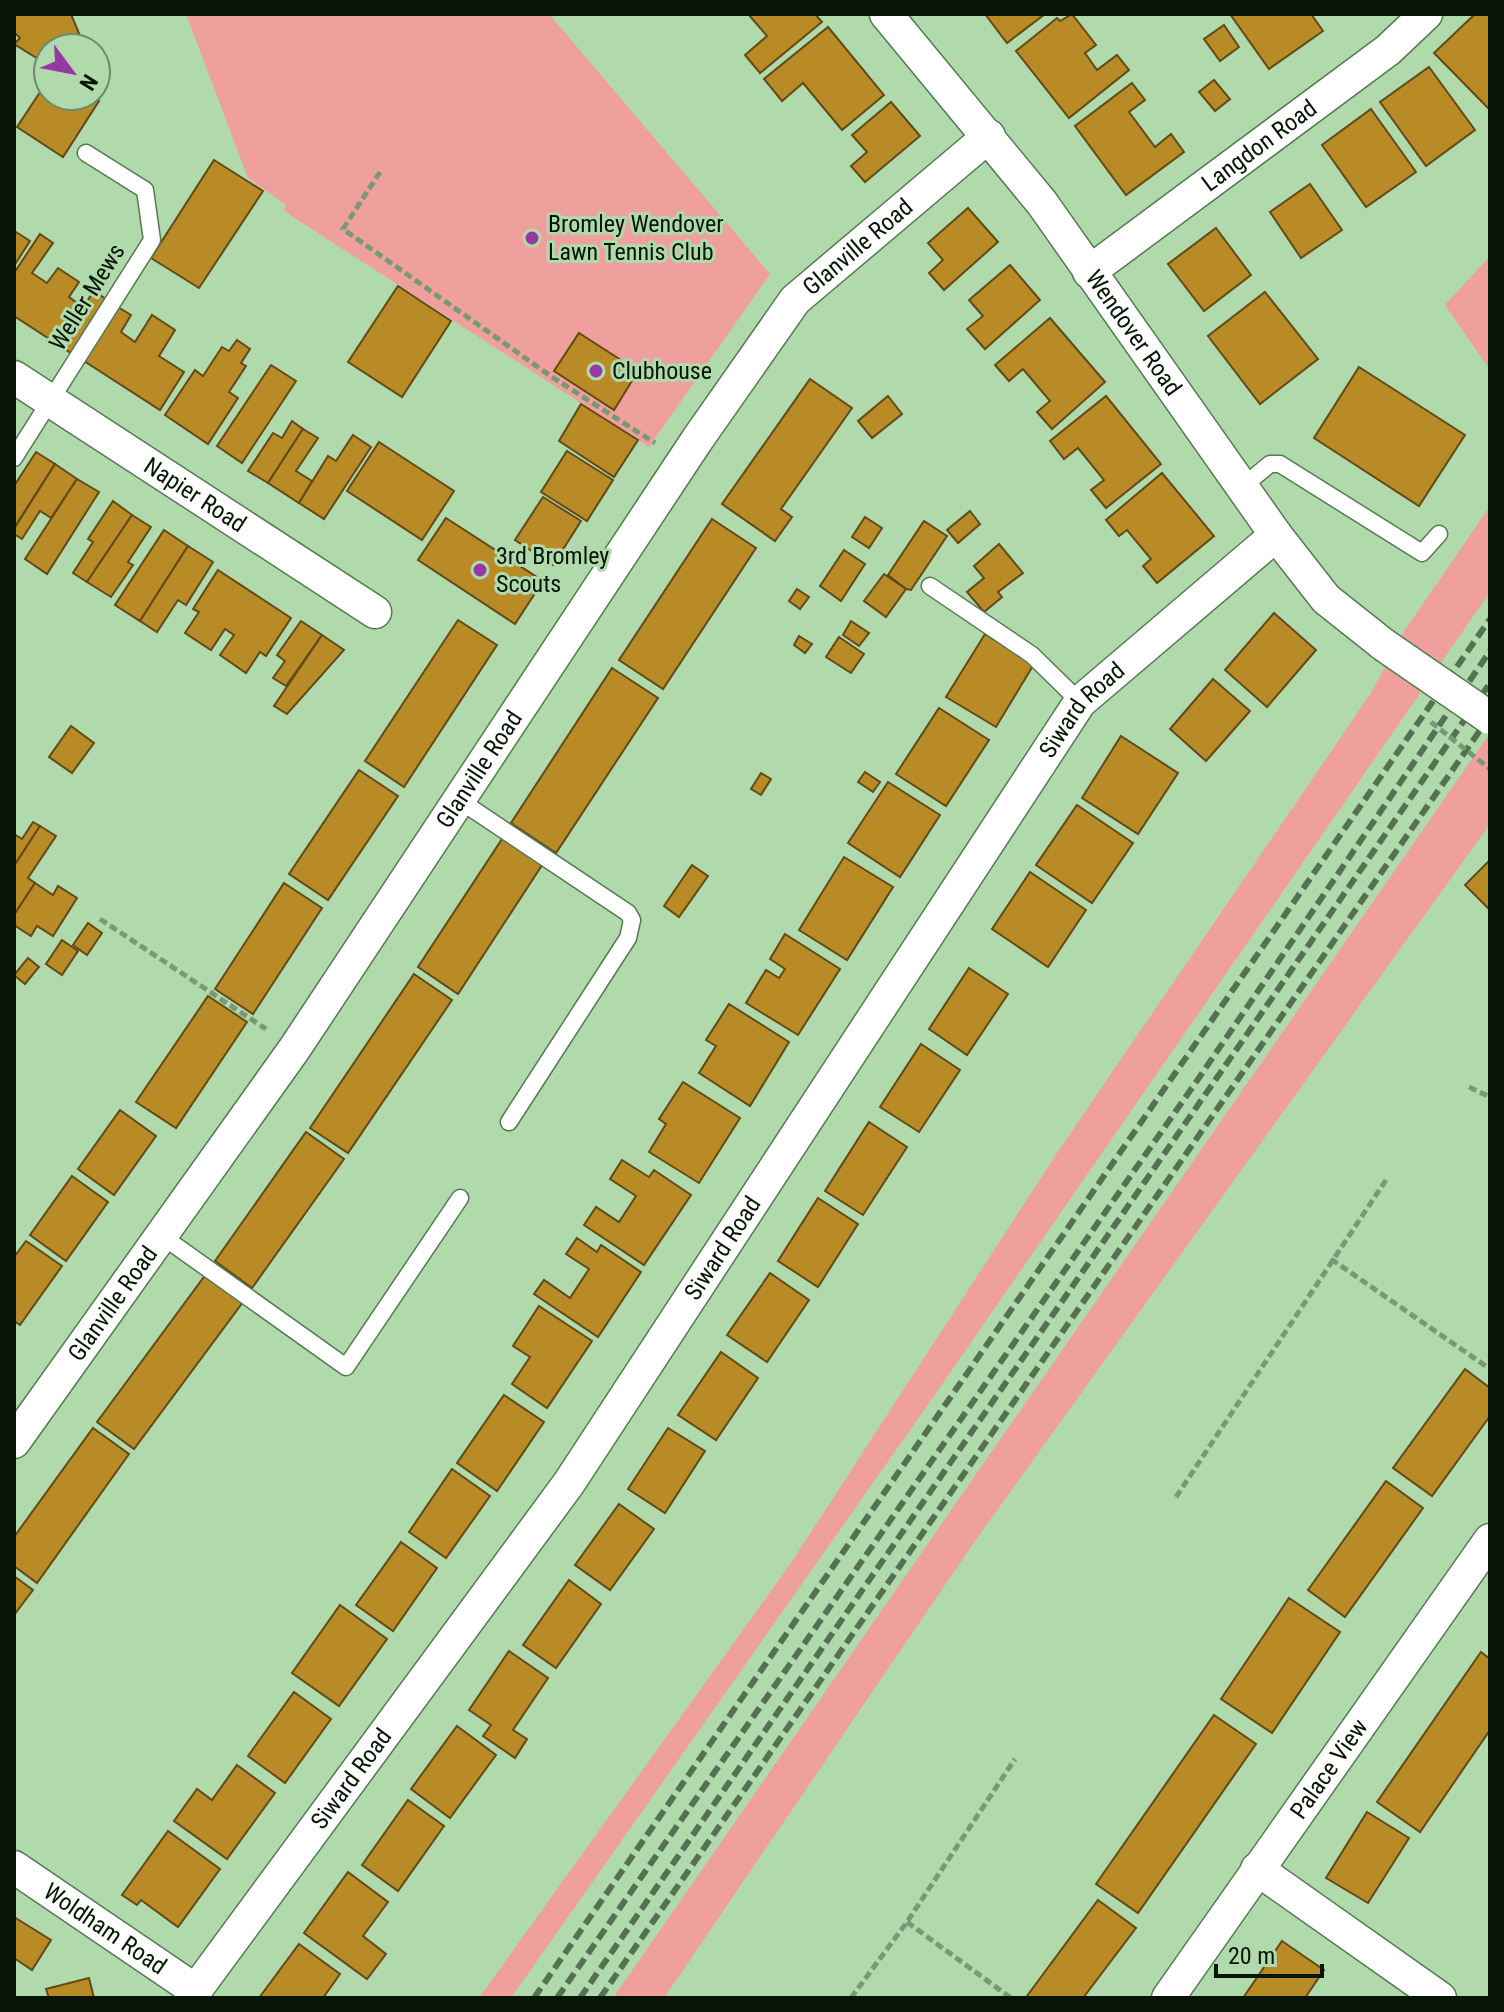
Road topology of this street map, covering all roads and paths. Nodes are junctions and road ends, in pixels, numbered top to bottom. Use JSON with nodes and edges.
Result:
{"nodes":[{"id":1,"x":886,"y":14,"type":"edge"},
{"id":2,"x":1426,"y":14,"type":"edge"},
{"id":3,"x":989,"y":136,"type":"junction"},
{"id":4,"x":86,"y":153,"type":"dead end"},
{"id":5,"x":380,"y":172,"type":"dead end"},
{"id":6,"x":1089,"y":272,"type":"junction"},
{"id":7,"x":14,"y":377,"type":"edge"},
{"id":8,"x":51,"y":401,"type":"junction"},
{"id":9,"x":14,"y":458,"type":"edge"},
{"id":10,"x":683,"y":461,"type":"junction"},
{"id":11,"x":1242,"y":487,"type":"junction"},
{"id":12,"x":1439,"y":534,"type":"dead end"},
{"id":13,"x":1276,"y":535,"type":"junction"},
{"id":14,"x":930,"y":586,"type":"dead end"},
{"id":15,"x":375,"y":612,"type":"dead end"},
{"id":16,"x":1080,"y":702,"type":"junction"},
{"id":17,"x":1490,"y":718,"type":"edge"},
{"id":18,"x":459,"y":800,"type":"junction"},
{"id":19,"x":100,"y":919,"type":"dead end"},
{"id":20,"x":295,"y":1048,"type":"junction"},
{"id":21,"x":1469,"y":1087,"type":"dead end"},
{"id":22,"x":1490,"y":1097,"type":"edge"},
{"id":23,"x":509,"y":1122,"type":"dead end"},
{"id":24,"x":1388,"y":1177,"type":"dead end"},
{"id":25,"x":460,"y":1198,"type":"dead end"},
{"id":26,"x":162,"y":1236,"type":"junction"},
{"id":27,"x":1331,"y":1259,"type":"junction"},
{"id":28,"x":1490,"y":1369,"type":"edge"},
{"id":29,"x":14,"y":1442,"type":"edge"},
{"id":30,"x":1176,"y":1497,"type":"dead end"},
{"id":31,"x":1490,"y":1540,"type":"edge"},
{"id":32,"x":1015,"y":1759,"type":"dead end"},
{"id":33,"x":14,"y":1867,"type":"edge"},
{"id":34,"x":1257,"y":1869,"type":"junction"},
{"id":35,"x":907,"y":1922,"type":"junction"},
{"id":36,"x":193,"y":1994,"type":"edge"},
{"id":37,"x":851,"y":1998,"type":"edge"},
{"id":38,"x":1011,"y":1998,"type":"edge"},
{"id":39,"x":1168,"y":1998,"type":"edge"},
{"id":40,"x":1440,"y":1998,"type":"edge"}],
"edges":[{"from":1,"to":3,"type":"street","name":"Wendover Road"},
{"from":2,"to":6,"type":"street","name":"Langdon Road"},
{"from":3,"to":6,"type":"street","name":"Wendover Road"},
{"from":3,"to":10,"type":"street","name":"Glanville Road"},
{"from":4,"to":8,"type":"lane","name":"Weller Mews"},
{"from":5,"to":10,"type":"path"},
{"from":6,"to":11,"type":"street","name":"Wendover Road"},
{"from":7,"to":8,"type":"street","name":"Napier Road"},
{"from":8,"to":9,"type":"lane","name":"Weller Mews"},
{"from":8,"to":15,"type":"street","name":"Napier Road"},
{"from":10,"to":18,"type":"street","name":"Glanville Road"},
{"from":11,"to":12,"type":"lane"},
{"from":11,"to":13,"type":"street","name":"Wendover Road"},
{"from":13,"to":16,"type":"street","name":"Siward Road"},
{"from":13,"to":17,"type":"street","name":"Wendover Road","bridge":true},
{"from":14,"to":16,"type":"lane"},
{"from":16,"to":36,"type":"street","name":"Siward Road"},
{"from":18,"to":20,"type":"street","name":"Glanville Road"},
{"from":18,"to":23,"type":"lane"},
{"from":19,"to":20,"type":"path"},
{"from":20,"to":26,"type":"street","name":"Glanville Road"},
{"from":21,"to":22,"type":"path"},
{"from":24,"to":27,"type":"path"},
{"from":25,"to":26,"type":"lane"},
{"from":26,"to":29,"type":"street","name":"Glanville Road"},
{"from":27,"to":28,"type":"path"},
{"from":27,"to":30,"type":"path"},
{"from":31,"to":34,"type":"street","name":"Palace View"},
{"from":32,"to":35,"type":"path"},
{"from":33,"to":36,"type":"street","name":"Woldham Road"},
{"from":34,"to":39,"type":"street","name":"Palace View"},
{"from":34,"to":40,"type":"street"},
{"from":35,"to":37,"type":"path"},
{"from":35,"to":38,"type":"path"}]}
